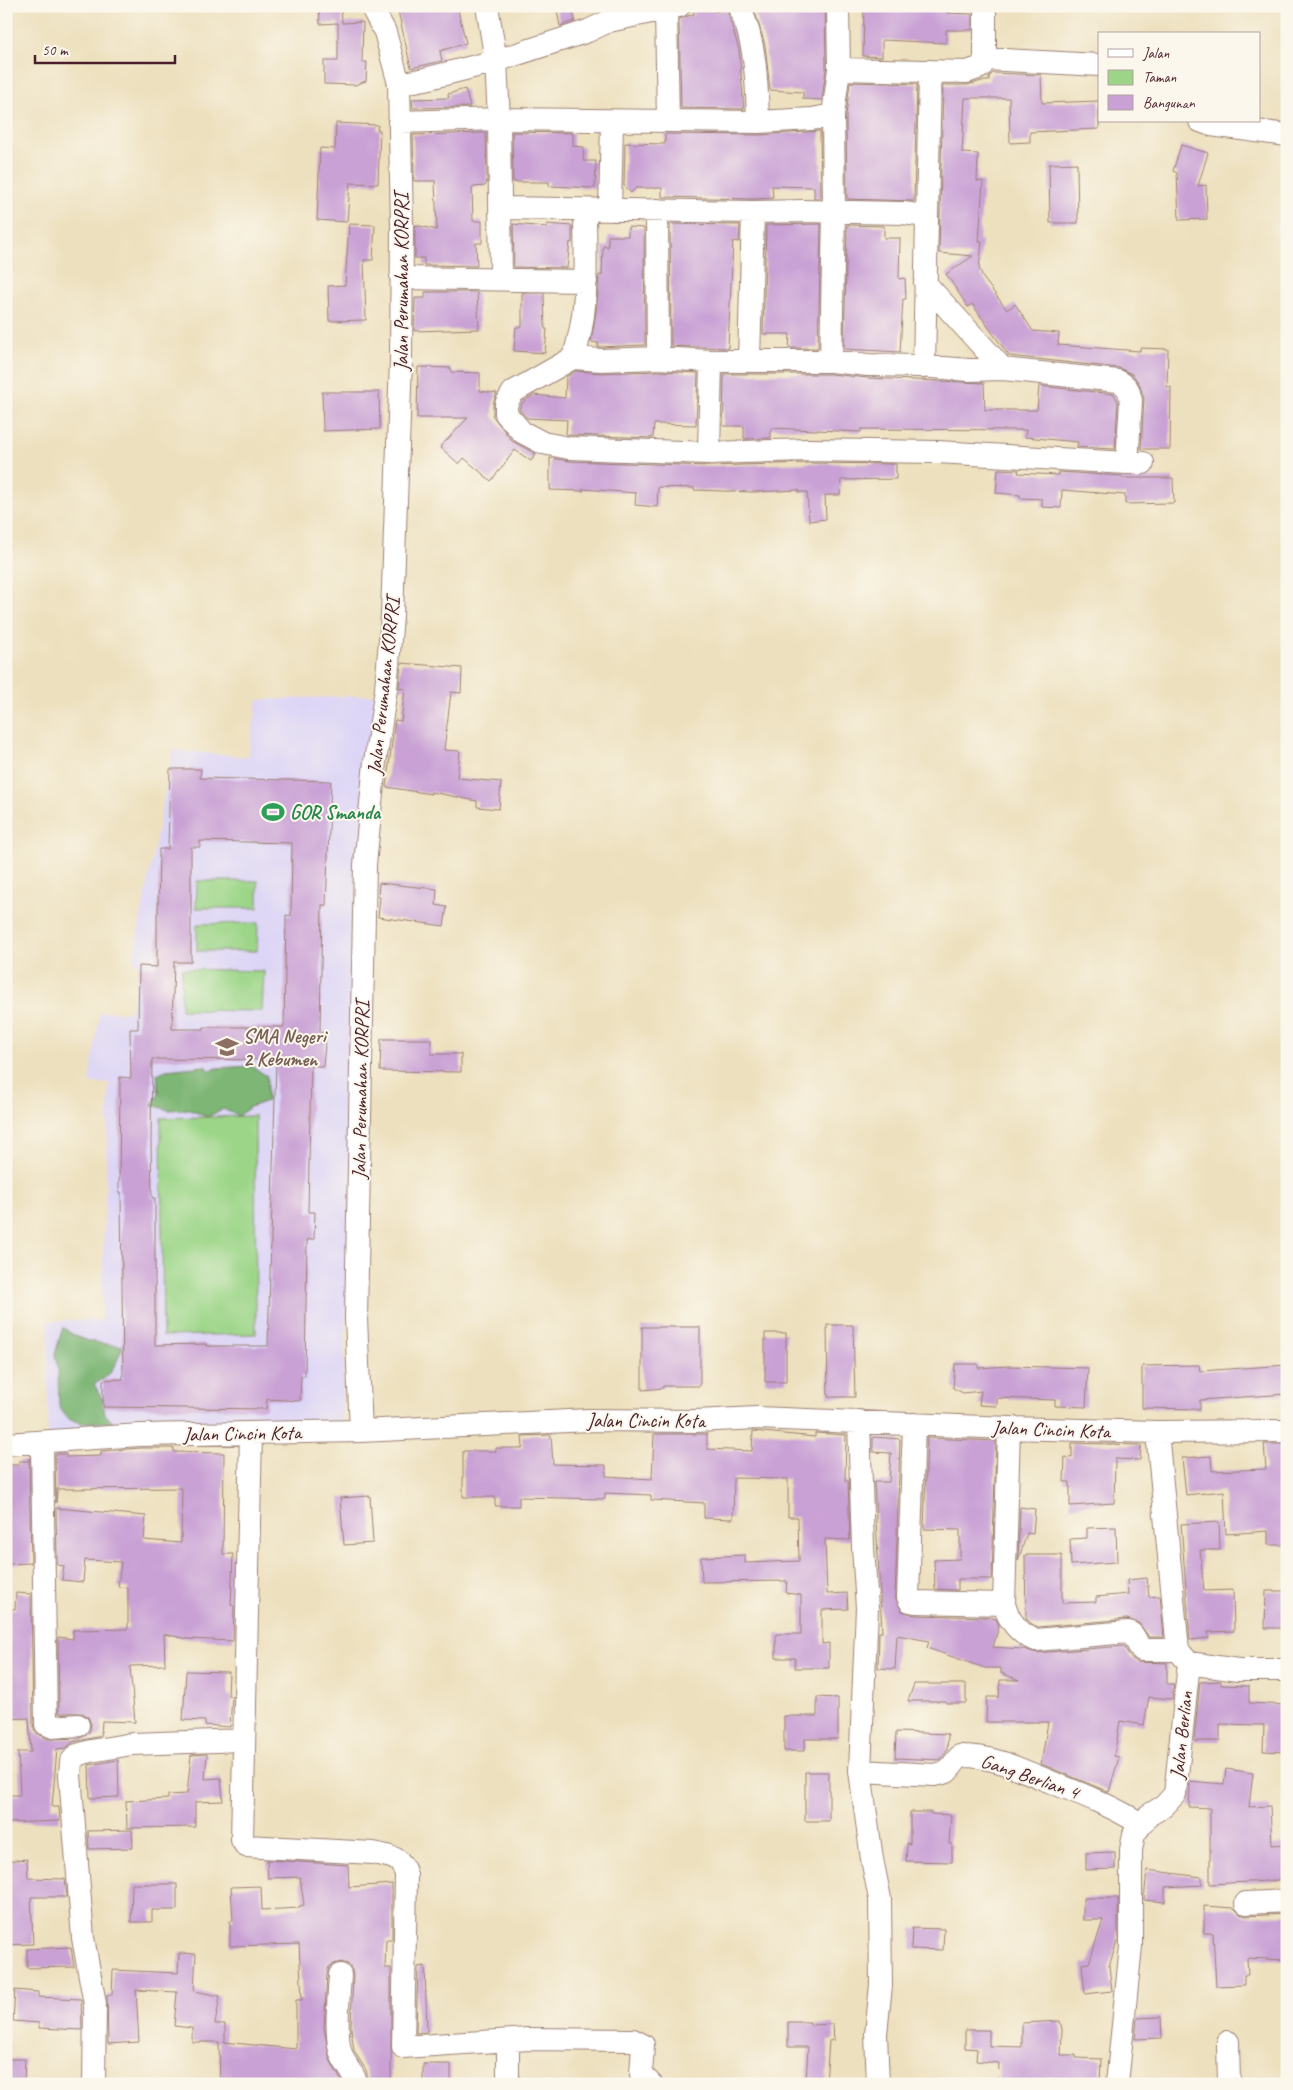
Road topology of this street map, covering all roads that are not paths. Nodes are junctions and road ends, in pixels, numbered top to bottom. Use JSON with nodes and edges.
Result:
{"nodes":[{"id":1,"x":372,"y":6,"type":"edge"},
{"id":2,"x":487,"y":6,"type":"edge"},
{"id":3,"x":739,"y":6,"type":"edge"},
{"id":4,"x":838,"y":6,"type":"edge"},
{"id":5,"x":986,"y":6,"type":"edge"},
{"id":6,"x":672,"y":8,"type":"edge"},
{"id":7,"x":607,"y":14,"type":"edge"},
{"id":8,"x":985,"y":59,"type":"junction"},
{"id":9,"x":496,"y":61,"type":"junction"},
{"id":10,"x":1098,"y":65,"type":"edge"},
{"id":11,"x":838,"y":69,"type":"junction"},
{"id":12,"x":930,"y":71,"type":"junction"},
{"id":13,"x":399,"y":84,"type":"junction"},
{"id":14,"x":833,"y":115,"type":"junction"},
{"id":15,"x":500,"y":119,"type":"junction"},
{"id":16,"x":668,"y":121,"type":"junction"},
{"id":17,"x":399,"y":122,"type":"junction"},
{"id":18,"x":612,"y":122,"type":"junction"},
{"id":19,"x":758,"y":122,"type":"junction"},
{"id":20,"x":1202,"y":122,"type":"edge"},
{"id":21,"x":1287,"y":135,"type":"edge"},
{"id":22,"x":501,"y":208,"type":"junction"},
{"id":23,"x":585,"y":210,"type":"junction"},
{"id":24,"x":610,"y":210,"type":"junction"},
{"id":25,"x":657,"y":210,"type":"junction"},
{"id":26,"x":753,"y":212,"type":"junction"},
{"id":27,"x":834,"y":212,"type":"junction"},
{"id":28,"x":926,"y":216,"type":"junction"},
{"id":29,"x":401,"y":278,"type":"junction"},
{"id":30,"x":501,"y":279,"type":"junction"},
{"id":31,"x":586,"y":282,"type":"junction"},
{"id":32,"x":925,"y":284,"type":"junction"},
{"id":33,"x":574,"y":358,"type":"junction"},
{"id":34,"x":658,"y":358,"type":"junction"},
{"id":35,"x":711,"y":361,"type":"junction"},
{"id":36,"x":749,"y":361,"type":"junction"},
{"id":37,"x":831,"y":361,"type":"junction"},
{"id":38,"x":924,"y":366,"type":"junction"},
{"id":39,"x":1003,"y":369,"type":"junction"},
{"id":40,"x":709,"y":453,"type":"junction"},
{"id":41,"x":859,"y":1421,"type":"junction"},
{"id":42,"x":914,"y":1424,"type":"junction"},
{"id":43,"x":1009,"y":1428,"type":"junction"},
{"id":44,"x":1287,"y":1431,"type":"edge"},
{"id":45,"x":361,"y":1432,"type":"junction"},
{"id":46,"x":1157,"y":1432,"type":"junction"},
{"id":47,"x":252,"y":1434,"type":"junction"},
{"id":48,"x":42,"y":1442,"type":"junction"},
{"id":49,"x":6,"y":1444,"type":"edge"},
{"id":50,"x":1004,"y":1604,"type":"junction"},
{"id":51,"x":1183,"y":1656,"type":"junction"},
{"id":52,"x":1287,"y":1670,"type":"edge"},
{"id":53,"x":78,"y":1725,"type":"dead end"},
{"id":54,"x":243,"y":1740,"type":"junction"},
{"id":55,"x":860,"y":1771,"type":"junction"},
{"id":56,"x":1141,"y":1824,"type":"junction"},
{"id":57,"x":1287,"y":1901,"type":"edge"},
{"id":58,"x":1246,"y":1903,"type":"dead end"},
{"id":59,"x":340,"y":1975,"type":"dead end"},
{"id":60,"x":508,"y":2040,"type":"junction"},
{"id":61,"x":1228,"y":2042,"type":"dead end"},
{"id":62,"x":94,"y":2084,"type":"edge"},
{"id":63,"x":356,"y":2084,"type":"edge"},
{"id":64,"x":508,"y":2084,"type":"edge"},
{"id":65,"x":651,"y":2084,"type":"edge"},
{"id":66,"x":878,"y":2084,"type":"edge"},
{"id":67,"x":1117,"y":2084,"type":"edge"},
{"id":68,"x":1229,"y":2084,"type":"edge"}],
"edges":[{"from":1,"to":13,"type":"street","name":"Jalan Perumahan KORPRI"},
{"from":2,"to":9,"type":"street"},
{"from":3,"to":19,"type":"street"},
{"from":4,"to":11,"type":"street"},
{"from":5,"to":8,"type":"street"},
{"from":6,"to":7,"type":"street"},
{"from":6,"to":16,"type":"street"},
{"from":7,"to":9,"type":"street"},
{"from":8,"to":10,"type":"street"},
{"from":8,"to":12,"type":"street"},
{"from":9,"to":13,"type":"street"},
{"from":9,"to":15,"type":"street"},
{"from":11,"to":12,"type":"street"},
{"from":11,"to":14,"type":"street"},
{"from":12,"to":28,"type":"street"},
{"from":13,"to":17,"type":"street","name":"Jalan Perumahan KORPRI"},
{"from":14,"to":19,"type":"street"},
{"from":14,"to":27,"type":"street"},
{"from":15,"to":17,"type":"street"},
{"from":15,"to":18,"type":"street"},
{"from":15,"to":22,"type":"street"},
{"from":16,"to":18,"type":"street"},
{"from":16,"to":19,"type":"street"},
{"from":17,"to":29,"type":"street","name":"Jalan Perumahan KORPRI"},
{"from":18,"to":24,"type":"street"},
{"from":20,"to":21,"type":"street"},
{"from":22,"to":23,"type":"street"},
{"from":22,"to":30,"type":"street"},
{"from":23,"to":24,"type":"street"},
{"from":23,"to":31,"type":"street"},
{"from":24,"to":25,"type":"street"},
{"from":25,"to":26,"type":"street"},
{"from":25,"to":34,"type":"street"},
{"from":26,"to":27,"type":"street"},
{"from":26,"to":36,"type":"street"},
{"from":27,"to":28,"type":"street"},
{"from":27,"to":37,"type":"street"},
{"from":28,"to":32,"type":"street"},
{"from":29,"to":30,"type":"street"},
{"from":29,"to":45,"type":"street","name":"Jalan Perumahan KORPRI"},
{"from":30,"to":31,"type":"street"},
{"from":31,"to":33,"type":"street"},
{"from":32,"to":38,"type":"street"},
{"from":32,"to":39,"type":"street"},
{"from":33,"to":34,"type":"street"},
{"from":33,"to":40,"type":"street"},
{"from":34,"to":35,"type":"street"},
{"from":35,"to":36,"type":"street"},
{"from":35,"to":40,"type":"street"},
{"from":36,"to":37,"type":"street"},
{"from":37,"to":38,"type":"street"},
{"from":38,"to":39,"type":"street"},
{"from":39,"to":40,"type":"street"},
{"from":41,"to":42,"type":"street","name":"Jalan Cincin Kota"},
{"from":41,"to":45,"type":"street","name":"Jalan Cincin Kota"},
{"from":41,"to":55,"type":"street"},
{"from":42,"to":43,"type":"street","name":"Jalan Cincin Kota"},
{"from":42,"to":50,"type":"street"},
{"from":43,"to":46,"type":"street","name":"Jalan Cincin Kota"},
{"from":43,"to":50,"type":"street"},
{"from":44,"to":46,"type":"street","name":"Jalan Cincin Kota"},
{"from":45,"to":47,"type":"street","name":"Jalan Cincin Kota"},
{"from":46,"to":51,"type":"street","name":"Jalan Berlian"},
{"from":47,"to":48,"type":"street","name":"Jalan Cincin Kota"},
{"from":47,"to":54,"type":"street"},
{"from":48,"to":49,"type":"street","name":"Jalan Cincin Kota"},
{"from":48,"to":53,"type":"street"},
{"from":50,"to":51,"type":"street"},
{"from":51,"to":52,"type":"street"},
{"from":51,"to":56,"type":"street","name":"Jalan Berlian"},
{"from":54,"to":60,"type":"street"},
{"from":54,"to":62,"type":"street"},
{"from":55,"to":56,"type":"street","name":"Gang Berlian 4"},
{"from":55,"to":66,"type":"street"},
{"from":56,"to":67,"type":"street","name":"Jalan Berlian"},
{"from":57,"to":58,"type":"street"},
{"from":59,"to":63,"type":"street"},
{"from":60,"to":64,"type":"street"},
{"from":60,"to":65,"type":"street"},
{"from":61,"to":68,"type":"street"}]}
